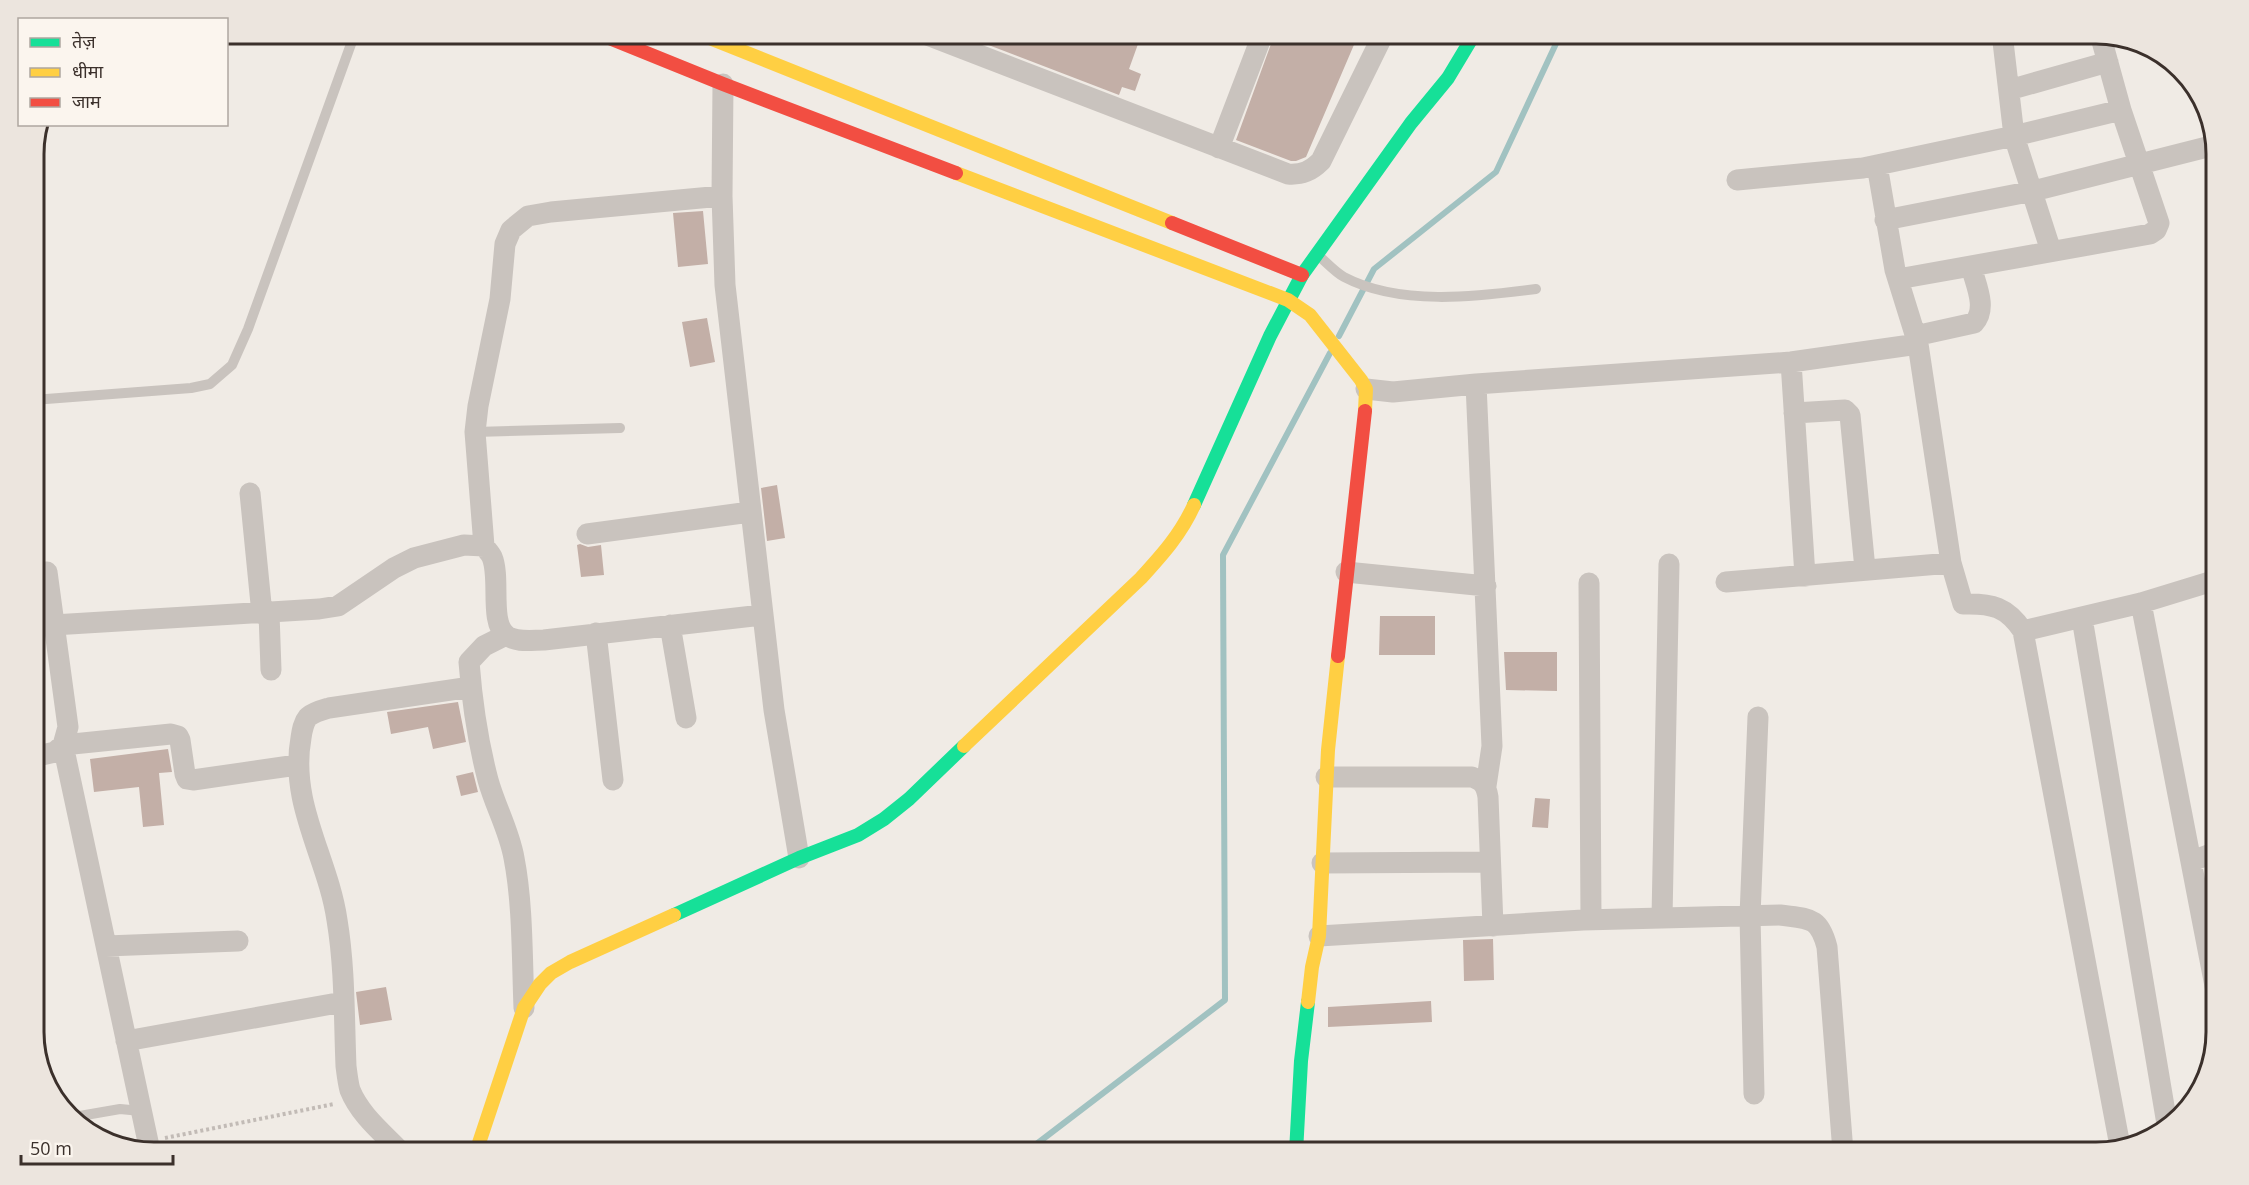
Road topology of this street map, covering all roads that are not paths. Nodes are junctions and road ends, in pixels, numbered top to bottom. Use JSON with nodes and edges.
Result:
{"nodes":[{"id":1,"x":351,"y":44,"type":"edge"},
{"id":2,"x":624,"y":44,"type":"edge"},
{"id":3,"x":725,"y":44,"type":"edge"},
{"id":4,"x":950,"y":44,"type":"edge"},
{"id":5,"x":1257,"y":44,"type":"edge"},
{"id":6,"x":1379,"y":44,"type":"edge"},
{"id":7,"x":1468,"y":44,"type":"edge"},
{"id":8,"x":2003,"y":44,"type":"edge"},
{"id":9,"x":2103,"y":44,"type":"edge"},
{"id":10,"x":2108,"y":62,"type":"junction"},
{"id":11,"x":723,"y":84,"type":"junction"},
{"id":12,"x":2009,"y":90,"type":"junction"},
{"id":13,"x":2121,"y":110,"type":"junction"},
{"id":14,"x":2014,"y":136,"type":"junction"},
{"id":15,"x":1219,"y":148,"type":"junction"},
{"id":16,"x":2205,"y":148,"type":"edge"},
{"id":17,"x":1877,"y":165,"type":"junction"},
{"id":18,"x":2138,"y":165,"type":"junction"},
{"id":19,"x":1737,"y":180,"type":"dead end"},
{"id":20,"x":2033,"y":190,"type":"junction"},
{"id":21,"x":722,"y":196,"type":"junction"},
{"id":22,"x":1885,"y":220,"type":"junction"},
{"id":23,"x":2051,"y":251,"type":"junction"},
{"id":24,"x":1318,"y":255,"type":"junction"},
{"id":25,"x":1971,"y":266,"type":"junction"},
{"id":26,"x":1302,"y":274,"type":"junction"},
{"id":27,"x":1898,"y":279,"type":"junction"},
{"id":28,"x":1536,"y":289,"type":"dead end"},
{"id":29,"x":1288,"y":300,"type":"junction"},
{"id":30,"x":1916,"y":340,"type":"junction"},
{"id":31,"x":1791,"y":362,"type":"junction"},
{"id":32,"x":1476,"y":384,"type":"junction"},
{"id":33,"x":1365,"y":389,"type":"junction"},
{"id":34,"x":44,"y":399,"type":"edge"},
{"id":35,"x":1794,"y":413,"type":"junction"},
{"id":36,"x":620,"y":428,"type":"dead end"},
{"id":37,"x":475,"y":432,"type":"junction"},
{"id":38,"x":250,"y":494,"type":"dead end"},
{"id":39,"x":750,"y":512,"type":"junction"},
{"id":40,"x":587,"y":534,"type":"dead end"},
{"id":41,"x":484,"y":546,"type":"junction"},
{"id":42,"x":1951,"y":563,"type":"junction"},
{"id":43,"x":1669,"y":564,"type":"dead end"},
{"id":44,"x":1864,"y":568,"type":"junction"},
{"id":45,"x":47,"y":572,"type":"dead end"},
{"id":46,"x":1346,"y":572,"type":"junction"},
{"id":47,"x":1805,"y":576,"type":"junction"},
{"id":48,"x":1726,"y":582,"type":"dead end"},
{"id":49,"x":1589,"y":583,"type":"dead end"},
{"id":50,"x":2205,"y":583,"type":"edge"},
{"id":51,"x":1485,"y":586,"type":"junction"},
{"id":52,"x":2141,"y":603,"type":"junction"},
{"id":53,"x":266,"y":614,"type":"junction"},
{"id":54,"x":762,"y":615,"type":"junction"},
{"id":55,"x":2082,"y":618,"type":"junction"},
{"id":56,"x":53,"y":625,"type":"junction"},
{"id":57,"x":670,"y":625,"type":"junction"},
{"id":58,"x":2024,"y":632,"type":"junction"},
{"id":59,"x":596,"y":633,"type":"junction"},
{"id":60,"x":506,"y":635,"type":"junction"},
{"id":61,"x":271,"y":670,"type":"dead end"},
{"id":62,"x":471,"y":687,"type":"junction"},
{"id":63,"x":1758,"y":717,"type":"dead end"},
{"id":64,"x":686,"y":718,"type":"dead end"},
{"id":65,"x":63,"y":745,"type":"junction"},
{"id":66,"x":44,"y":754,"type":"edge"},
{"id":67,"x":297,"y":765,"type":"junction"},
{"id":68,"x":1326,"y":777,"type":"junction"},
{"id":69,"x":613,"y":780,"type":"dead end"},
{"id":70,"x":1486,"y":786,"type":"junction"},
{"id":71,"x":2206,"y":856,"type":"edge"},
{"id":72,"x":799,"y":858,"type":"junction"},
{"id":73,"x":2192,"y":861,"type":"junction"},
{"id":74,"x":1490,"y":862,"type":"junction"},
{"id":75,"x":1322,"y":863,"type":"junction"},
{"id":76,"x":1750,"y":916,"type":"junction"},
{"id":77,"x":1662,"y":918,"type":"junction"},
{"id":78,"x":1591,"y":920,"type":"junction"},
{"id":79,"x":1492,"y":926,"type":"junction"},
{"id":80,"x":1319,"y":936,"type":"junction"},
{"id":81,"x":2206,"y":936,"type":"edge"},
{"id":82,"x":238,"y":940,"type":"dead end"},
{"id":83,"x":106,"y":946,"type":"junction"},
{"id":84,"x":343,"y":1002,"type":"junction"},
{"id":85,"x":524,"y":1008,"type":"junction"},
{"id":86,"x":126,"y":1041,"type":"junction"},
{"id":87,"x":1754,"y":1094,"type":"dead end"},
{"id":88,"x":141,"y":1111,"type":"junction"},
{"id":89,"x":83,"y":1115,"type":"edge"},
{"id":90,"x":2166,"y":1116,"type":"edge"},
{"id":91,"x":2119,"y":1139,"type":"edge"},
{"id":92,"x":148,"y":1142,"type":"edge"},
{"id":93,"x":391,"y":1142,"type":"edge"},
{"id":94,"x":479,"y":1142,"type":"edge"},
{"id":95,"x":1296,"y":1142,"type":"edge"},
{"id":96,"x":1842,"y":1142,"type":"edge"}],
"edges":[{"from":1,"to":34,"type":"lane"},
{"from":2,"to":11,"type":"street"},
{"from":3,"to":26,"type":"street"},
{"from":4,"to":15,"type":"street"},
{"from":5,"to":15,"type":"street"},
{"from":6,"to":15,"type":"street"},
{"from":7,"to":24,"type":"street"},
{"from":8,"to":12,"type":"street"},
{"from":9,"to":10,"type":"street"},
{"from":10,"to":12,"type":"street"},
{"from":10,"to":13,"type":"street"},
{"from":11,"to":21,"type":"street"},
{"from":11,"to":29,"type":"street"},
{"from":12,"to":14,"type":"street"},
{"from":13,"to":14,"type":"street"},
{"from":13,"to":18,"type":"street"},
{"from":14,"to":17,"type":"street"},
{"from":14,"to":20,"type":"street"},
{"from":16,"to":18,"type":"street"},
{"from":17,"to":19,"type":"street"},
{"from":17,"to":22,"type":"street"},
{"from":18,"to":20,"type":"street"},
{"from":18,"to":23,"type":"street"},
{"from":20,"to":22,"type":"street"},
{"from":20,"to":23,"type":"street"},
{"from":21,"to":37,"type":"street"},
{"from":21,"to":39,"type":"street"},
{"from":22,"to":27,"type":"street"},
{"from":23,"to":25,"type":"street"},
{"from":24,"to":26,"type":"street"},
{"from":24,"to":28,"type":"lane"},
{"from":25,"to":27,"type":"street"},
{"from":25,"to":30,"type":"street"},
{"from":26,"to":29,"type":"street"},
{"from":27,"to":30,"type":"street"},
{"from":29,"to":33,"type":"street"},
{"from":29,"to":72,"type":"street"},
{"from":30,"to":31,"type":"street"},
{"from":30,"to":42,"type":"street"},
{"from":31,"to":32,"type":"street"},
{"from":31,"to":35,"type":"street"},
{"from":32,"to":33,"type":"street"},
{"from":32,"to":51,"type":"street"},
{"from":33,"to":46,"type":"street"},
{"from":35,"to":44,"type":"street"},
{"from":35,"to":47,"type":"street"},
{"from":36,"to":37,"type":"lane"},
{"from":37,"to":41,"type":"street"},
{"from":38,"to":53,"type":"street"},
{"from":39,"to":40,"type":"street"},
{"from":39,"to":54,"type":"street"},
{"from":41,"to":53,"type":"street"},
{"from":41,"to":60,"type":"street"},
{"from":42,"to":44,"type":"street"},
{"from":42,"to":58,"type":"street"},
{"from":43,"to":77,"type":"street"},
{"from":44,"to":47,"type":"street"},
{"from":45,"to":56,"type":"street"},
{"from":46,"to":51,"type":"street"},
{"from":46,"to":68,"type":"street"},
{"from":47,"to":48,"type":"street"},
{"from":49,"to":78,"type":"street"},
{"from":50,"to":52,"type":"street"},
{"from":51,"to":70,"type":"street"},
{"from":52,"to":55,"type":"street"},
{"from":52,"to":73,"type":"street"},
{"from":53,"to":56,"type":"street"},
{"from":53,"to":61,"type":"street"},
{"from":54,"to":57,"type":"street"},
{"from":54,"to":72,"type":"street"},
{"from":55,"to":58,"type":"street"},
{"from":55,"to":90,"type":"street"},
{"from":56,"to":65,"type":"street"},
{"from":57,"to":59,"type":"street"},
{"from":57,"to":64,"type":"street"},
{"from":58,"to":91,"type":"street"},
{"from":59,"to":60,"type":"street"},
{"from":59,"to":69,"type":"street"},
{"from":60,"to":62,"type":"street"},
{"from":62,"to":67,"type":"street"},
{"from":62,"to":85,"type":"street"},
{"from":63,"to":76,"type":"street"},
{"from":65,"to":66,"type":"street"},
{"from":65,"to":67,"type":"street"},
{"from":65,"to":83,"type":"street"},
{"from":67,"to":84,"type":"street"},
{"from":68,"to":70,"type":"street"},
{"from":68,"to":75,"type":"street"},
{"from":70,"to":74,"type":"street"},
{"from":71,"to":73,"type":"street"},
{"from":72,"to":85,"type":"street"},
{"from":73,"to":81,"type":"street"},
{"from":74,"to":75,"type":"street"},
{"from":74,"to":79,"type":"street"},
{"from":75,"to":80,"type":"street"},
{"from":76,"to":77,"type":"street"},
{"from":76,"to":87,"type":"street"},
{"from":76,"to":96,"type":"street"},
{"from":77,"to":78,"type":"street"},
{"from":78,"to":79,"type":"street"},
{"from":79,"to":80,"type":"street"},
{"from":80,"to":95,"type":"street"},
{"from":82,"to":83,"type":"street"},
{"from":83,"to":86,"type":"street"},
{"from":84,"to":86,"type":"street"},
{"from":84,"to":93,"type":"street"},
{"from":85,"to":94,"type":"street"},
{"from":86,"to":88,"type":"street"},
{"from":88,"to":89,"type":"lane"},
{"from":88,"to":92,"type":"street"}]}
